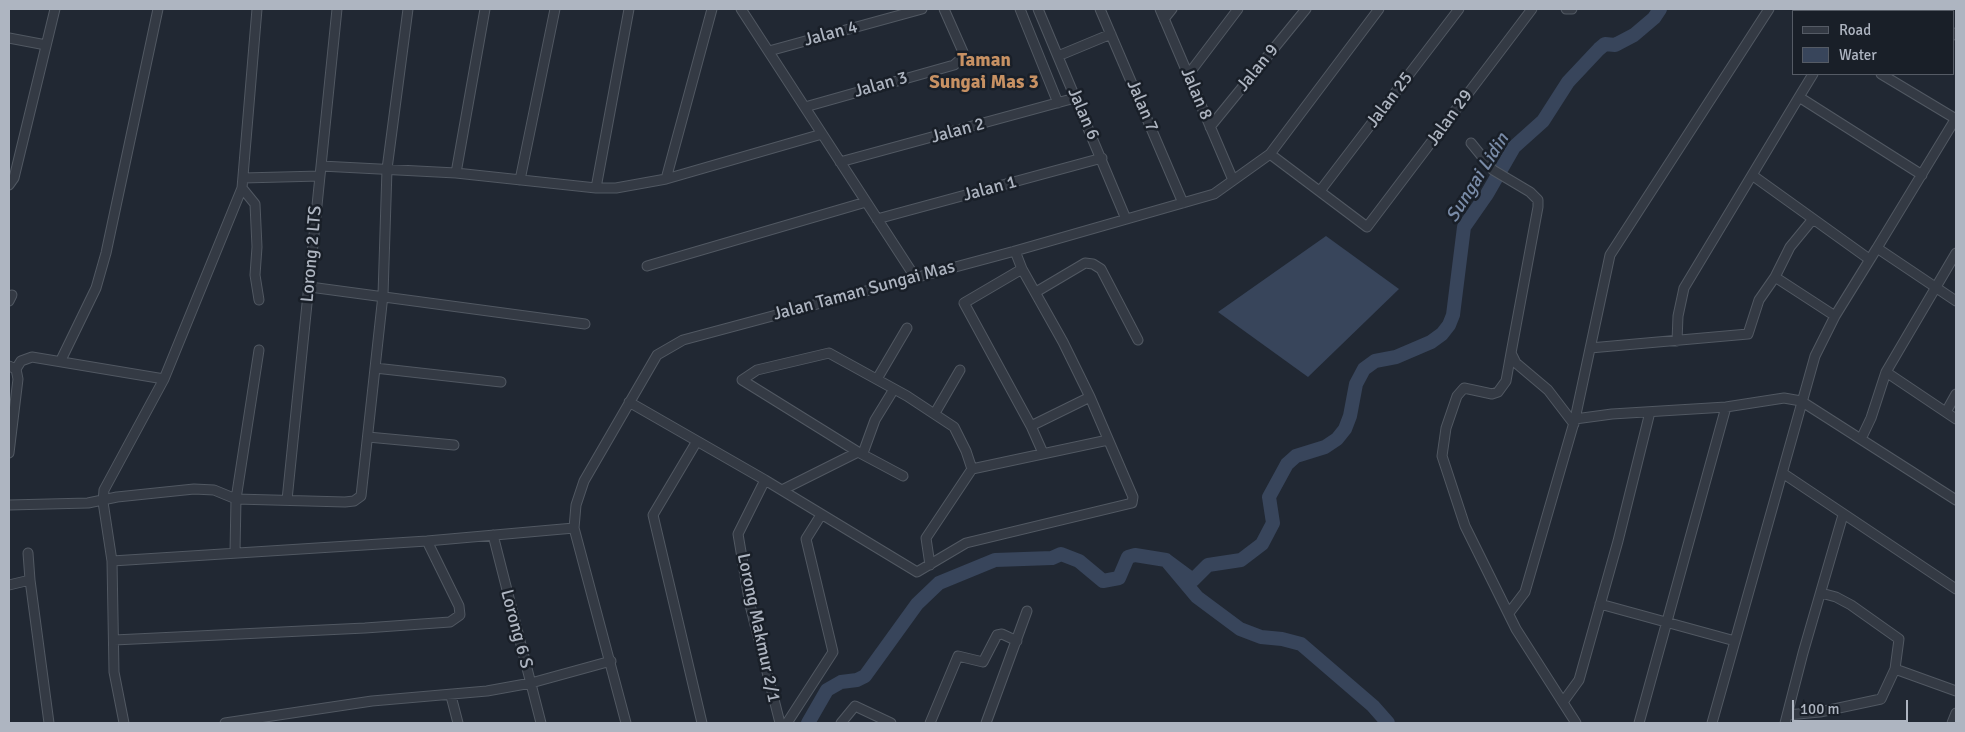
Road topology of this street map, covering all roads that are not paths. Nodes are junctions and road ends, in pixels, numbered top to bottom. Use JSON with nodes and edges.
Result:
{"nodes":[{"id":1,"x":55,"y":9,"type":"edge"},
{"id":2,"x":158,"y":9,"type":"edge"},
{"id":3,"x":257,"y":9,"type":"edge"},
{"id":4,"x":337,"y":9,"type":"edge"},
{"id":5,"x":408,"y":9,"type":"edge"},
{"id":6,"x":485,"y":9,"type":"edge"},
{"id":7,"x":555,"y":9,"type":"edge"},
{"id":8,"x":629,"y":9,"type":"edge"},
{"id":9,"x":712,"y":9,"type":"edge"},
{"id":10,"x":741,"y":9,"type":"edge"},
{"id":11,"x":922,"y":9,"type":"edge"},
{"id":12,"x":944,"y":9,"type":"edge"},
{"id":13,"x":1020,"y":9,"type":"edge"},
{"id":14,"x":1038,"y":9,"type":"edge"},
{"id":15,"x":1100,"y":9,"type":"edge"},
{"id":16,"x":1160,"y":9,"type":"edge"},
{"id":17,"x":1172,"y":9,"type":"edge"},
{"id":18,"x":1238,"y":9,"type":"edge"},
{"id":19,"x":1306,"y":9,"type":"edge"},
{"id":20,"x":1379,"y":9,"type":"edge"},
{"id":21,"x":1459,"y":9,"type":"edge"},
{"id":22,"x":1532,"y":9,"type":"edge"},
{"id":23,"x":1566,"y":9,"type":"edge"},
{"id":24,"x":1572,"y":9,"type":"edge"},
{"id":25,"x":1769,"y":9,"type":"edge"},
{"id":26,"x":1164,"y":19,"type":"junction"},
{"id":27,"x":1110,"y":34,"type":"junction"},
{"id":28,"x":9,"y":38,"type":"edge"},
{"id":29,"x":46,"y":45,"type":"junction"},
{"id":30,"x":768,"y":51,"type":"junction"},
{"id":31,"x":1058,"y":56,"type":"junction"},
{"id":32,"x":1188,"y":75,"type":"junction"},
{"id":33,"x":1812,"y":75,"type":"edge"},
{"id":34,"x":1883,"y":75,"type":"edge"},
{"id":35,"x":1799,"y":97,"type":"junction"},
{"id":36,"x":1075,"y":98,"type":"junction"},
{"id":37,"x":1058,"y":103,"type":"junction"},
{"id":38,"x":805,"y":107,"type":"junction"},
{"id":39,"x":1956,"y":119,"type":"edge"},
{"id":40,"x":1210,"y":127,"type":"junction"},
{"id":41,"x":822,"y":134,"type":"junction"},
{"id":42,"x":1470,"y":143,"type":"dead end"},
{"id":43,"x":1270,"y":154,"type":"junction"},
{"id":44,"x":1102,"y":158,"type":"junction"},
{"id":45,"x":840,"y":162,"type":"junction"},
{"id":46,"x":321,"y":166,"type":"junction"},
{"id":47,"x":387,"y":169,"type":"junction"},
{"id":48,"x":456,"y":173,"type":"junction"},
{"id":49,"x":1922,"y":174,"type":"junction"},
{"id":50,"x":1752,"y":175,"type":"junction"},
{"id":51,"x":320,"y":176,"type":"junction"},
{"id":52,"x":243,"y":178,"type":"junction"},
{"id":53,"x":666,"y":179,"type":"junction"},
{"id":54,"x":520,"y":180,"type":"junction"},
{"id":55,"x":1233,"y":180,"type":"junction"},
{"id":56,"x":9,"y":186,"type":"edge"},
{"id":57,"x":242,"y":188,"type":"junction"},
{"id":58,"x":596,"y":188,"type":"junction"},
{"id":59,"x":1320,"y":191,"type":"junction"},
{"id":60,"x":866,"y":202,"type":"junction"},
{"id":61,"x":1183,"y":203,"type":"junction"},
{"id":62,"x":1813,"y":218,"type":"junction"},
{"id":63,"x":877,"y":219,"type":"junction"},
{"id":64,"x":1126,"y":219,"type":"junction"},
{"id":65,"x":1877,"y":248,"type":"junction"},
{"id":66,"x":1015,"y":251,"type":"junction"},
{"id":67,"x":1956,"y":253,"type":"edge"},
{"id":68,"x":1870,"y":259,"type":"junction"},
{"id":69,"x":647,"y":266,"type":"dead end"},
{"id":70,"x":1022,"y":269,"type":"junction"},
{"id":71,"x":915,"y":277,"type":"junction"},
{"id":72,"x":1775,"y":277,"type":"junction"},
{"id":73,"x":1935,"y":286,"type":"junction"},
{"id":74,"x":310,"y":287,"type":"junction"},
{"id":75,"x":1036,"y":292,"type":"junction"},
{"id":76,"x":383,"y":296,"type":"junction"},
{"id":77,"x":259,"y":300,"type":"dead end"},
{"id":78,"x":1956,"y":301,"type":"edge"},
{"id":79,"x":1835,"y":316,"type":"junction"},
{"id":80,"x":585,"y":324,"type":"dead end"},
{"id":81,"x":907,"y":328,"type":"dead end"},
{"id":82,"x":1138,"y":340,"type":"dead end"},
{"id":83,"x":1676,"y":341,"type":"junction"},
{"id":84,"x":1590,"y":348,"type":"junction"},
{"id":85,"x":259,"y":350,"type":"dead end"},
{"id":86,"x":1511,"y":353,"type":"junction"},
{"id":87,"x":61,"y":360,"type":"junction"},
{"id":88,"x":12,"y":367,"type":"edge"},
{"id":89,"x":376,"y":368,"type":"junction"},
{"id":90,"x":960,"y":370,"type":"dead end"},
{"id":91,"x":1886,"y":372,"type":"junction"},
{"id":92,"x":164,"y":379,"type":"junction"},
{"id":93,"x":877,"y":379,"type":"junction"},
{"id":94,"x":501,"y":382,"type":"dead end"},
{"id":95,"x":894,"y":389,"type":"junction"},
{"id":96,"x":1956,"y":394,"type":"edge"},
{"id":97,"x":1090,"y":397,"type":"junction"},
{"id":98,"x":1801,"y":401,"type":"junction"},
{"id":99,"x":629,"y":402,"type":"junction"},
{"id":100,"x":1726,"y":407,"type":"junction"},
{"id":101,"x":1650,"y":412,"type":"junction"},
{"id":102,"x":1946,"y":412,"type":"junction"},
{"id":103,"x":935,"y":413,"type":"junction"},
{"id":104,"x":1956,"y":419,"type":"edge"},
{"id":105,"x":1574,"y":421,"type":"junction"},
{"id":106,"x":1031,"y":426,"type":"junction"},
{"id":107,"x":368,"y":438,"type":"junction"},
{"id":108,"x":1861,"y":439,"type":"junction"},
{"id":109,"x":1108,"y":440,"type":"junction"},
{"id":110,"x":696,"y":441,"type":"junction"},
{"id":111,"x":454,"y":445,"type":"dead end"},
{"id":112,"x":9,"y":453,"type":"edge"},
{"id":113,"x":860,"y":453,"type":"junction"},
{"id":114,"x":1043,"y":453,"type":"junction"},
{"id":115,"x":972,"y":469,"type":"junction"},
{"id":116,"x":1784,"y":474,"type":"junction"},
{"id":117,"x":903,"y":476,"type":"dead end"},
{"id":118,"x":765,"y":480,"type":"junction"},
{"id":119,"x":782,"y":490,"type":"junction"},
{"id":120,"x":236,"y":499,"type":"junction"},
{"id":121,"x":287,"y":500,"type":"junction"},
{"id":122,"x":1956,"y":500,"type":"edge"},
{"id":123,"x":103,"y":502,"type":"junction"},
{"id":124,"x":9,"y":504,"type":"edge"},
{"id":125,"x":821,"y":515,"type":"junction"},
{"id":126,"x":1843,"y":515,"type":"junction"},
{"id":127,"x":574,"y":528,"type":"junction"},
{"id":128,"x":492,"y":535,"type":"junction"},
{"id":129,"x":427,"y":541,"type":"junction"},
{"id":130,"x":236,"y":552,"type":"junction"},
{"id":131,"x":28,"y":553,"type":"dead end"},
{"id":132,"x":112,"y":561,"type":"junction"},
{"id":133,"x":930,"y":565,"type":"junction"},
{"id":134,"x":30,"y":580,"type":"junction"},
{"id":135,"x":9,"y":585,"type":"edge"},
{"id":136,"x":1956,"y":590,"type":"edge"},
{"id":137,"x":1821,"y":593,"type":"junction"},
{"id":138,"x":1600,"y":604,"type":"junction"},
{"id":139,"x":1027,"y":611,"type":"dead end"},
{"id":140,"x":1509,"y":614,"type":"junction"},
{"id":141,"x":1669,"y":623,"type":"junction"},
{"id":142,"x":114,"y":640,"type":"junction"},
{"id":143,"x":1016,"y":640,"type":"junction"},
{"id":144,"x":1735,"y":641,"type":"junction"},
{"id":145,"x":611,"y":662,"type":"junction"},
{"id":146,"x":1895,"y":668,"type":"junction"},
{"id":147,"x":531,"y":683,"type":"junction"},
{"id":148,"x":1956,"y":691,"type":"edge"},
{"id":149,"x":451,"y":696,"type":"junction"},
{"id":150,"x":1563,"y":702,"type":"junction"},
{"id":151,"x":1956,"y":713,"type":"edge"},
{"id":152,"x":1786,"y":719,"type":"edge"},
{"id":153,"x":49,"y":723,"type":"edge"},
{"id":154,"x":124,"y":723,"type":"edge"},
{"id":155,"x":225,"y":723,"type":"edge"},
{"id":156,"x":458,"y":723,"type":"edge"},
{"id":157,"x":541,"y":723,"type":"edge"},
{"id":158,"x":626,"y":723,"type":"edge"},
{"id":159,"x":702,"y":723,"type":"edge"},
{"id":160,"x":780,"y":723,"type":"edge"},
{"id":161,"x":787,"y":723,"type":"edge"},
{"id":162,"x":841,"y":723,"type":"edge"},
{"id":163,"x":890,"y":723,"type":"edge"},
{"id":164,"x":930,"y":723,"type":"edge"},
{"id":165,"x":986,"y":723,"type":"edge"},
{"id":166,"x":1576,"y":723,"type":"edge"},
{"id":167,"x":1640,"y":723,"type":"edge"},
{"id":168,"x":1712,"y":723,"type":"edge"},
{"id":169,"x":1952,"y":723,"type":"edge"}],
"edges":[{"from":1,"to":29,"type":"street"},
{"from":2,"to":87,"type":"street"},
{"from":3,"to":52,"type":"street"},
{"from":4,"to":46,"type":"street","name":"Lorong 2 LTS"},
{"from":5,"to":47,"type":"street"},
{"from":6,"to":48,"type":"street"},
{"from":7,"to":54,"type":"street"},
{"from":8,"to":58,"type":"street"},
{"from":9,"to":53,"type":"street"},
{"from":10,"to":30,"type":"street"},
{"from":11,"to":30,"type":"street","name":"Jalan 4"},
{"from":12,"to":38,"type":"street","name":"Jalan 3"},
{"from":13,"to":37,"type":"street"},
{"from":14,"to":31,"type":"street","name":"Jalan 6"},
{"from":15,"to":27,"type":"street","name":"Jalan 7"},
{"from":16,"to":26,"type":"street","name":"Jalan 8"},
{"from":17,"to":26,"type":"street"},
{"from":18,"to":32,"type":"street"},
{"from":19,"to":40,"type":"street","name":"Jalan 9"},
{"from":20,"to":43,"type":"street","name":"Jalan Taman Sungai Mas"},
{"from":21,"to":59,"type":"street","name":"Jalan 25"},
{"from":22,"to":59,"type":"street","name":"Jalan 29"},
{"from":23,"to":24,"type":"street"},
{"from":25,"to":84,"type":"street"},
{"from":26,"to":32,"type":"street","name":"Jalan 8"},
{"from":27,"to":31,"type":"street"},
{"from":27,"to":61,"type":"street","name":"Jalan 7"},
{"from":28,"to":29,"type":"street"},
{"from":29,"to":56,"type":"street"},
{"from":30,"to":38,"type":"street"},
{"from":31,"to":36,"type":"street","name":"Jalan 6"},
{"from":32,"to":40,"type":"street","name":"Jalan 8"},
{"from":33,"to":35,"type":"street"},
{"from":34,"to":39,"type":"street"},
{"from":35,"to":49,"type":"street"},
{"from":35,"to":50,"type":"street"},
{"from":36,"to":37,"type":"street","name":"Jalan 2"},
{"from":36,"to":44,"type":"street","name":"Jalan 6"},
{"from":37,"to":45,"type":"street","name":"Jalan 2"},
{"from":38,"to":41,"type":"street"},
{"from":39,"to":49,"type":"street"},
{"from":40,"to":55,"type":"street","name":"Jalan 8"},
{"from":41,"to":45,"type":"street"},
{"from":41,"to":53,"type":"street"},
{"from":42,"to":86,"type":"street"},
{"from":43,"to":55,"type":"street","name":"Jalan Taman Sungai Mas"},
{"from":43,"to":59,"type":"street"},
{"from":44,"to":63,"type":"street","name":"Jalan 1"},
{"from":44,"to":64,"type":"street","name":"Jalan 6"},
{"from":45,"to":60,"type":"street"},
{"from":46,"to":47,"type":"street"},
{"from":46,"to":51,"type":"street","name":"Lorong 2 LTS"},
{"from":47,"to":48,"type":"street"},
{"from":47,"to":76,"type":"street"},
{"from":48,"to":54,"type":"street"},
{"from":49,"to":65,"type":"street"},
{"from":50,"to":62,"type":"street"},
{"from":50,"to":83,"type":"street"},
{"from":51,"to":52,"type":"street"},
{"from":51,"to":74,"type":"street","name":"Lorong 2 LTS"},
{"from":52,"to":57,"type":"street"},
{"from":53,"to":58,"type":"street"},
{"from":54,"to":58,"type":"street"},
{"from":55,"to":61,"type":"street","name":"Jalan Taman Sungai Mas"},
{"from":57,"to":77,"type":"street"},
{"from":57,"to":92,"type":"street"},
{"from":60,"to":63,"type":"street"},
{"from":60,"to":69,"type":"street"},
{"from":61,"to":64,"type":"street","name":"Jalan Taman Sungai Mas"},
{"from":62,"to":68,"type":"street"},
{"from":62,"to":72,"type":"street"},
{"from":63,"to":71,"type":"street"},
{"from":64,"to":66,"type":"street","name":"Jalan Taman Sungai Mas"},
{"from":65,"to":68,"type":"street"},
{"from":65,"to":73,"type":"street"},
{"from":66,"to":70,"type":"street"},
{"from":66,"to":71,"type":"street","name":"Jalan Taman Sungai Mas"},
{"from":67,"to":73,"type":"street"},
{"from":68,"to":79,"type":"street"},
{"from":70,"to":75,"type":"street"},
{"from":70,"to":106,"type":"street"},
{"from":71,"to":99,"type":"street","name":"Jalan Taman Sungai Mas"},
{"from":72,"to":79,"type":"street"},
{"from":72,"to":83,"type":"street"},
{"from":73,"to":78,"type":"street"},
{"from":73,"to":91,"type":"street"},
{"from":74,"to":76,"type":"street"},
{"from":74,"to":121,"type":"street","name":"Lorong 2 LTS"},
{"from":75,"to":82,"type":"street"},
{"from":75,"to":97,"type":"street"},
{"from":76,"to":80,"type":"street"},
{"from":76,"to":89,"type":"street"},
{"from":79,"to":98,"type":"street"},
{"from":81,"to":93,"type":"street"},
{"from":83,"to":84,"type":"street"},
{"from":84,"to":105,"type":"street"},
{"from":85,"to":120,"type":"street"},
{"from":86,"to":105,"type":"street"},
{"from":86,"to":140,"type":"street"},
{"from":87,"to":88,"type":"street"},
{"from":87,"to":92,"type":"street"},
{"from":88,"to":112,"type":"street"},
{"from":89,"to":94,"type":"street"},
{"from":89,"to":107,"type":"street"},
{"from":90,"to":103,"type":"street"},
{"from":91,"to":102,"type":"street"},
{"from":91,"to":108,"type":"street"},
{"from":92,"to":123,"type":"street"},
{"from":93,"to":95,"type":"street"},
{"from":93,"to":113,"type":"street"},
{"from":95,"to":103,"type":"street"},
{"from":95,"to":113,"type":"street"},
{"from":96,"to":102,"type":"street"},
{"from":97,"to":106,"type":"street"},
{"from":97,"to":109,"type":"street"},
{"from":98,"to":100,"type":"street"},
{"from":98,"to":108,"type":"street"},
{"from":98,"to":116,"type":"street"},
{"from":99,"to":110,"type":"street"},
{"from":99,"to":127,"type":"street","name":"Jalan Taman Sungai Mas"},
{"from":100,"to":101,"type":"street"},
{"from":100,"to":141,"type":"street"},
{"from":101,"to":105,"type":"street"},
{"from":101,"to":138,"type":"street"},
{"from":102,"to":104,"type":"street"},
{"from":103,"to":115,"type":"street"},
{"from":105,"to":140,"type":"street"},
{"from":106,"to":114,"type":"street"},
{"from":107,"to":111,"type":"street"},
{"from":107,"to":121,"type":"street"},
{"from":108,"to":122,"type":"street"},
{"from":109,"to":114,"type":"street"},
{"from":109,"to":133,"type":"street"},
{"from":110,"to":118,"type":"street"},
{"from":110,"to":159,"type":"street"},
{"from":113,"to":117,"type":"street"},
{"from":113,"to":119,"type":"street"},
{"from":114,"to":115,"type":"street"},
{"from":115,"to":133,"type":"street"},
{"from":116,"to":126,"type":"street"},
{"from":116,"to":144,"type":"street"},
{"from":118,"to":119,"type":"street"},
{"from":118,"to":160,"type":"street","name":"Lorong Makmur 2/1"},
{"from":119,"to":125,"type":"street"},
{"from":120,"to":121,"type":"street"},
{"from":120,"to":123,"type":"street"},
{"from":120,"to":130,"type":"street"},
{"from":123,"to":124,"type":"street"},
{"from":123,"to":132,"type":"street"},
{"from":125,"to":133,"type":"street"},
{"from":125,"to":161,"type":"street"},
{"from":126,"to":136,"type":"street"},
{"from":126,"to":137,"type":"street"},
{"from":127,"to":128,"type":"street"},
{"from":127,"to":145,"type":"street","name":"Jalan Taman Sungai Mas"},
{"from":128,"to":129,"type":"street"},
{"from":128,"to":147,"type":"street","name":"Lorong 6 S"},
{"from":129,"to":130,"type":"street"},
{"from":129,"to":142,"type":"street"},
{"from":130,"to":132,"type":"street"},
{"from":131,"to":134,"type":"street"},
{"from":132,"to":142,"type":"street"},
{"from":134,"to":135,"type":"street"},
{"from":134,"to":153,"type":"street"},
{"from":137,"to":146,"type":"street"},
{"from":137,"to":152,"type":"street"},
{"from":138,"to":141,"type":"street"},
{"from":138,"to":150,"type":"street"},
{"from":139,"to":143,"type":"street"},
{"from":140,"to":150,"type":"street"},
{"from":141,"to":144,"type":"street"},
{"from":141,"to":167,"type":"street"},
{"from":142,"to":154,"type":"street"},
{"from":143,"to":164,"type":"street"},
{"from":143,"to":165,"type":"street"},
{"from":144,"to":168,"type":"street"},
{"from":145,"to":147,"type":"street"},
{"from":145,"to":158,"type":"street","name":"Jalan Taman Sungai Mas"},
{"from":146,"to":148,"type":"street"},
{"from":146,"to":152,"type":"street"},
{"from":147,"to":149,"type":"street"},
{"from":147,"to":157,"type":"street","name":"Lorong 6 S"},
{"from":149,"to":155,"type":"street"},
{"from":149,"to":156,"type":"street"},
{"from":150,"to":166,"type":"street"},
{"from":151,"to":169,"type":"street"},
{"from":162,"to":163,"type":"street"}]}
